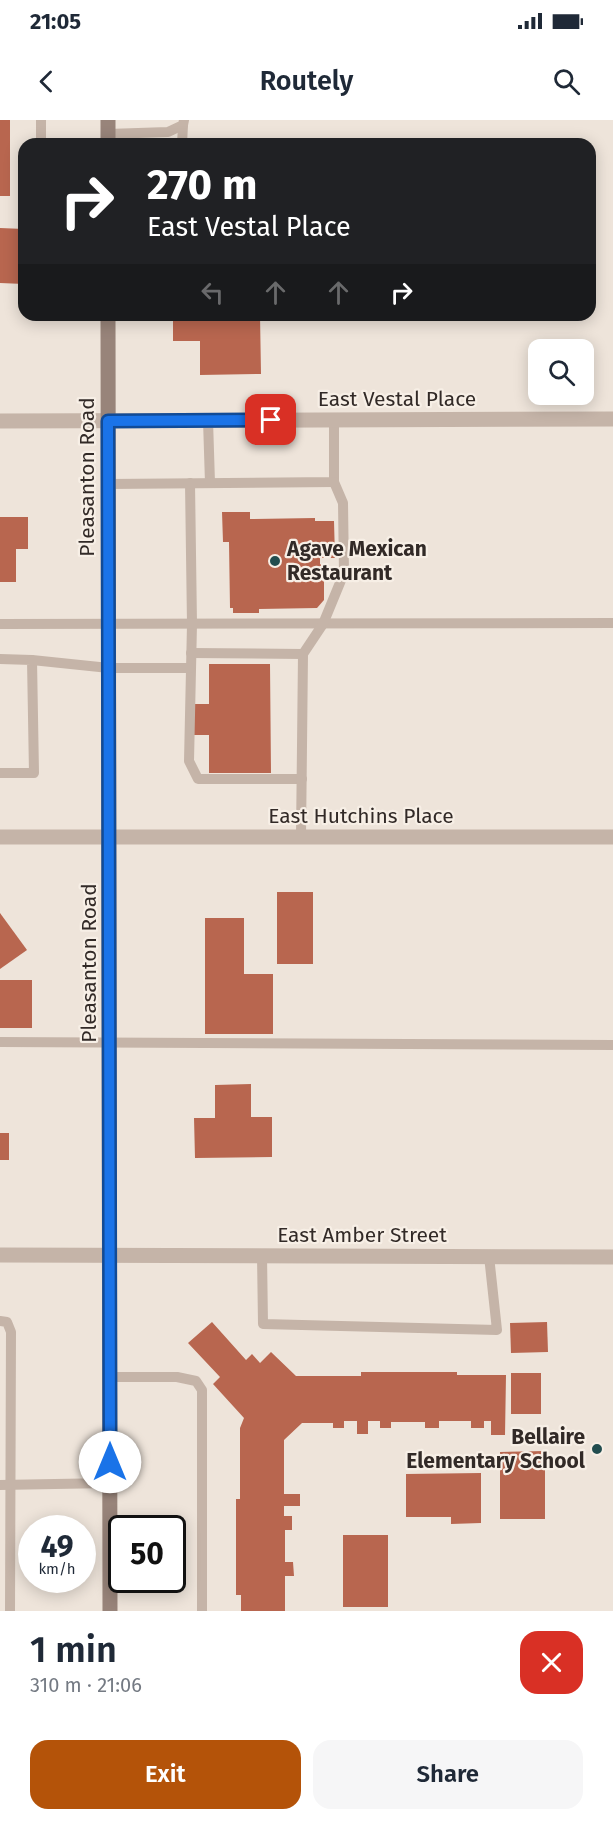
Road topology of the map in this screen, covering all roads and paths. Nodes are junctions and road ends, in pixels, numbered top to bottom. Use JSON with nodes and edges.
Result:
{"nodes":[{"id":1,"x":41,"y":120,"type":"edge"},
{"id":2,"x":184,"y":122,"type":"edge"},
{"id":3,"x":108,"y":133,"type":"edge"},
{"id":4,"x":41,"y":138,"type":"edge"},
{"id":5,"x":183,"y":138,"type":"edge"},
{"id":6,"x":108,"y":321,"type":"edge"},
{"id":7,"x":613,"y":419,"type":"edge"},
{"id":8,"x":208,"y":420,"type":"junction"},
{"id":9,"x":334,"y":420,"type":"junction"},
{"id":10,"x":0,"y":421,"type":"edge"},
{"id":11,"x":108,"y":421,"type":"junction"},
{"id":12,"x":334,"y":482,"type":"junction"},
{"id":13,"x":190,"y":483,"type":"junction"},
{"id":14,"x":210,"y":483,"type":"junction"},
{"id":15,"x":108,"y":484,"type":"junction"},
{"id":16,"x":613,"y":623,"type":"edge"},
{"id":17,"x":0,"y":624,"type":"edge"},
{"id":18,"x":192,"y":624,"type":"junction"},
{"id":19,"x":323,"y":624,"type":"junction"},
{"id":20,"x":109,"y":625,"type":"junction"},
{"id":21,"x":191,"y":652,"type":"junction"},
{"id":22,"x":303,"y":654,"type":"junction"},
{"id":23,"x":0,"y":659,"type":"edge"},
{"id":24,"x":32,"y":660,"type":"junction"},
{"id":25,"x":109,"y":668,"type":"junction"},
{"id":26,"x":190,"y":668,"type":"junction"},
{"id":27,"x":0,"y":773,"type":"edge"},
{"id":28,"x":302,"y":779,"type":"junction"},
{"id":29,"x":0,"y":837,"type":"edge"},
{"id":30,"x":109,"y":837,"type":"junction"},
{"id":31,"x":301,"y":837,"type":"junction"},
{"id":32,"x":613,"y":837,"type":"edge"},
{"id":33,"x":110,"y":1041,"type":"junction"},
{"id":34,"x":0,"y":1042,"type":"edge"},
{"id":35,"x":613,"y":1045,"type":"edge"},
{"id":36,"x":111,"y":1254,"type":"junction"},
{"id":37,"x":0,"y":1255,"type":"edge"},
{"id":38,"x":262,"y":1255,"type":"junction"},
{"id":39,"x":489,"y":1256,"type":"junction"},
{"id":40,"x":613,"y":1257,"type":"edge"},
{"id":41,"x":0,"y":1321,"type":"edge"},
{"id":42,"x":111,"y":1377,"type":"junction"},
{"id":43,"x":5,"y":1393,"type":"edge"},
{"id":44,"x":110,"y":1483,"type":"junction"},
{"id":45,"x":5,"y":1485,"type":"edge"},
{"id":46,"x":10,"y":1611,"type":"edge"},
{"id":47,"x":110,"y":1611,"type":"edge"},
{"id":48,"x":201,"y":1611,"type":"edge"}],
"edges":[{"from":1,"to":4,"type":"lane"},
{"from":2,"to":3,"type":"lane"},
{"from":2,"to":5,"type":"lane"},
{"from":6,"to":11,"type":"main road","name":"Pleasanton Road"},
{"from":7,"to":9,"type":"street","name":"East Vestal Place"},
{"from":8,"to":9,"type":"street","name":"East Vestal Place"},
{"from":8,"to":11,"type":"street","name":"East Vestal Place"},
{"from":8,"to":14,"type":"lane"},
{"from":9,"to":12,"type":"lane"},
{"from":10,"to":11,"type":"street","name":"East Vestal Place"},
{"from":11,"to":15,"type":"main road","name":"Pleasanton Road"},
{"from":12,"to":14,"type":"lane"},
{"from":12,"to":19,"type":"lane"},
{"from":13,"to":14,"type":"lane"},
{"from":13,"to":15,"type":"lane"},
{"from":13,"to":18,"type":"lane"},
{"from":15,"to":20,"type":"main road","name":"Pleasanton Road"},
{"from":16,"to":19,"type":"lane"},
{"from":17,"to":20,"type":"lane"},
{"from":18,"to":19,"type":"lane"},
{"from":18,"to":20,"type":"lane"},
{"from":18,"to":21,"type":"lane"},
{"from":19,"to":22,"type":"lane"},
{"from":20,"to":25,"type":"main road","name":"Pleasanton Road"},
{"from":21,"to":22,"type":"lane"},
{"from":21,"to":26,"type":"lane"},
{"from":22,"to":28,"type":"lane"},
{"from":23,"to":24,"type":"lane"},
{"from":24,"to":25,"type":"lane"},
{"from":24,"to":27,"type":"lane"},
{"from":25,"to":26,"type":"lane"},
{"from":25,"to":30,"type":"main road","name":"Pleasanton Road"},
{"from":26,"to":28,"type":"lane"},
{"from":28,"to":31,"type":"lane"},
{"from":29,"to":30,"type":"street","name":"East Hutchins Place"},
{"from":30,"to":31,"type":"street","name":"East Hutchins Place"},
{"from":30,"to":33,"type":"main road","name":"Pleasanton Road"},
{"from":31,"to":32,"type":"street","name":"East Hutchins Place"},
{"from":33,"to":34,"type":"lane"},
{"from":33,"to":35,"type":"lane"},
{"from":33,"to":36,"type":"main road","name":"Pleasanton Road"},
{"from":36,"to":37,"type":"street","name":"East Amber Street"},
{"from":36,"to":38,"type":"street","name":"East Amber Street"},
{"from":36,"to":42,"type":"main road","name":"Pleasanton Road"},
{"from":38,"to":39,"type":"street","name":"East Amber Street"},
{"from":38,"to":39,"type":"lane"},
{"from":39,"to":40,"type":"street","name":"East Amber Street"},
{"from":41,"to":43,"type":"lane"},
{"from":42,"to":44,"type":"main road","name":"Pleasanton Road"},
{"from":42,"to":48,"type":"lane"},
{"from":43,"to":45,"type":"lane"},
{"from":44,"to":45,"type":"lane"},
{"from":44,"to":47,"type":"main road","name":"Pleasanton Road"},
{"from":45,"to":46,"type":"lane"}]}
